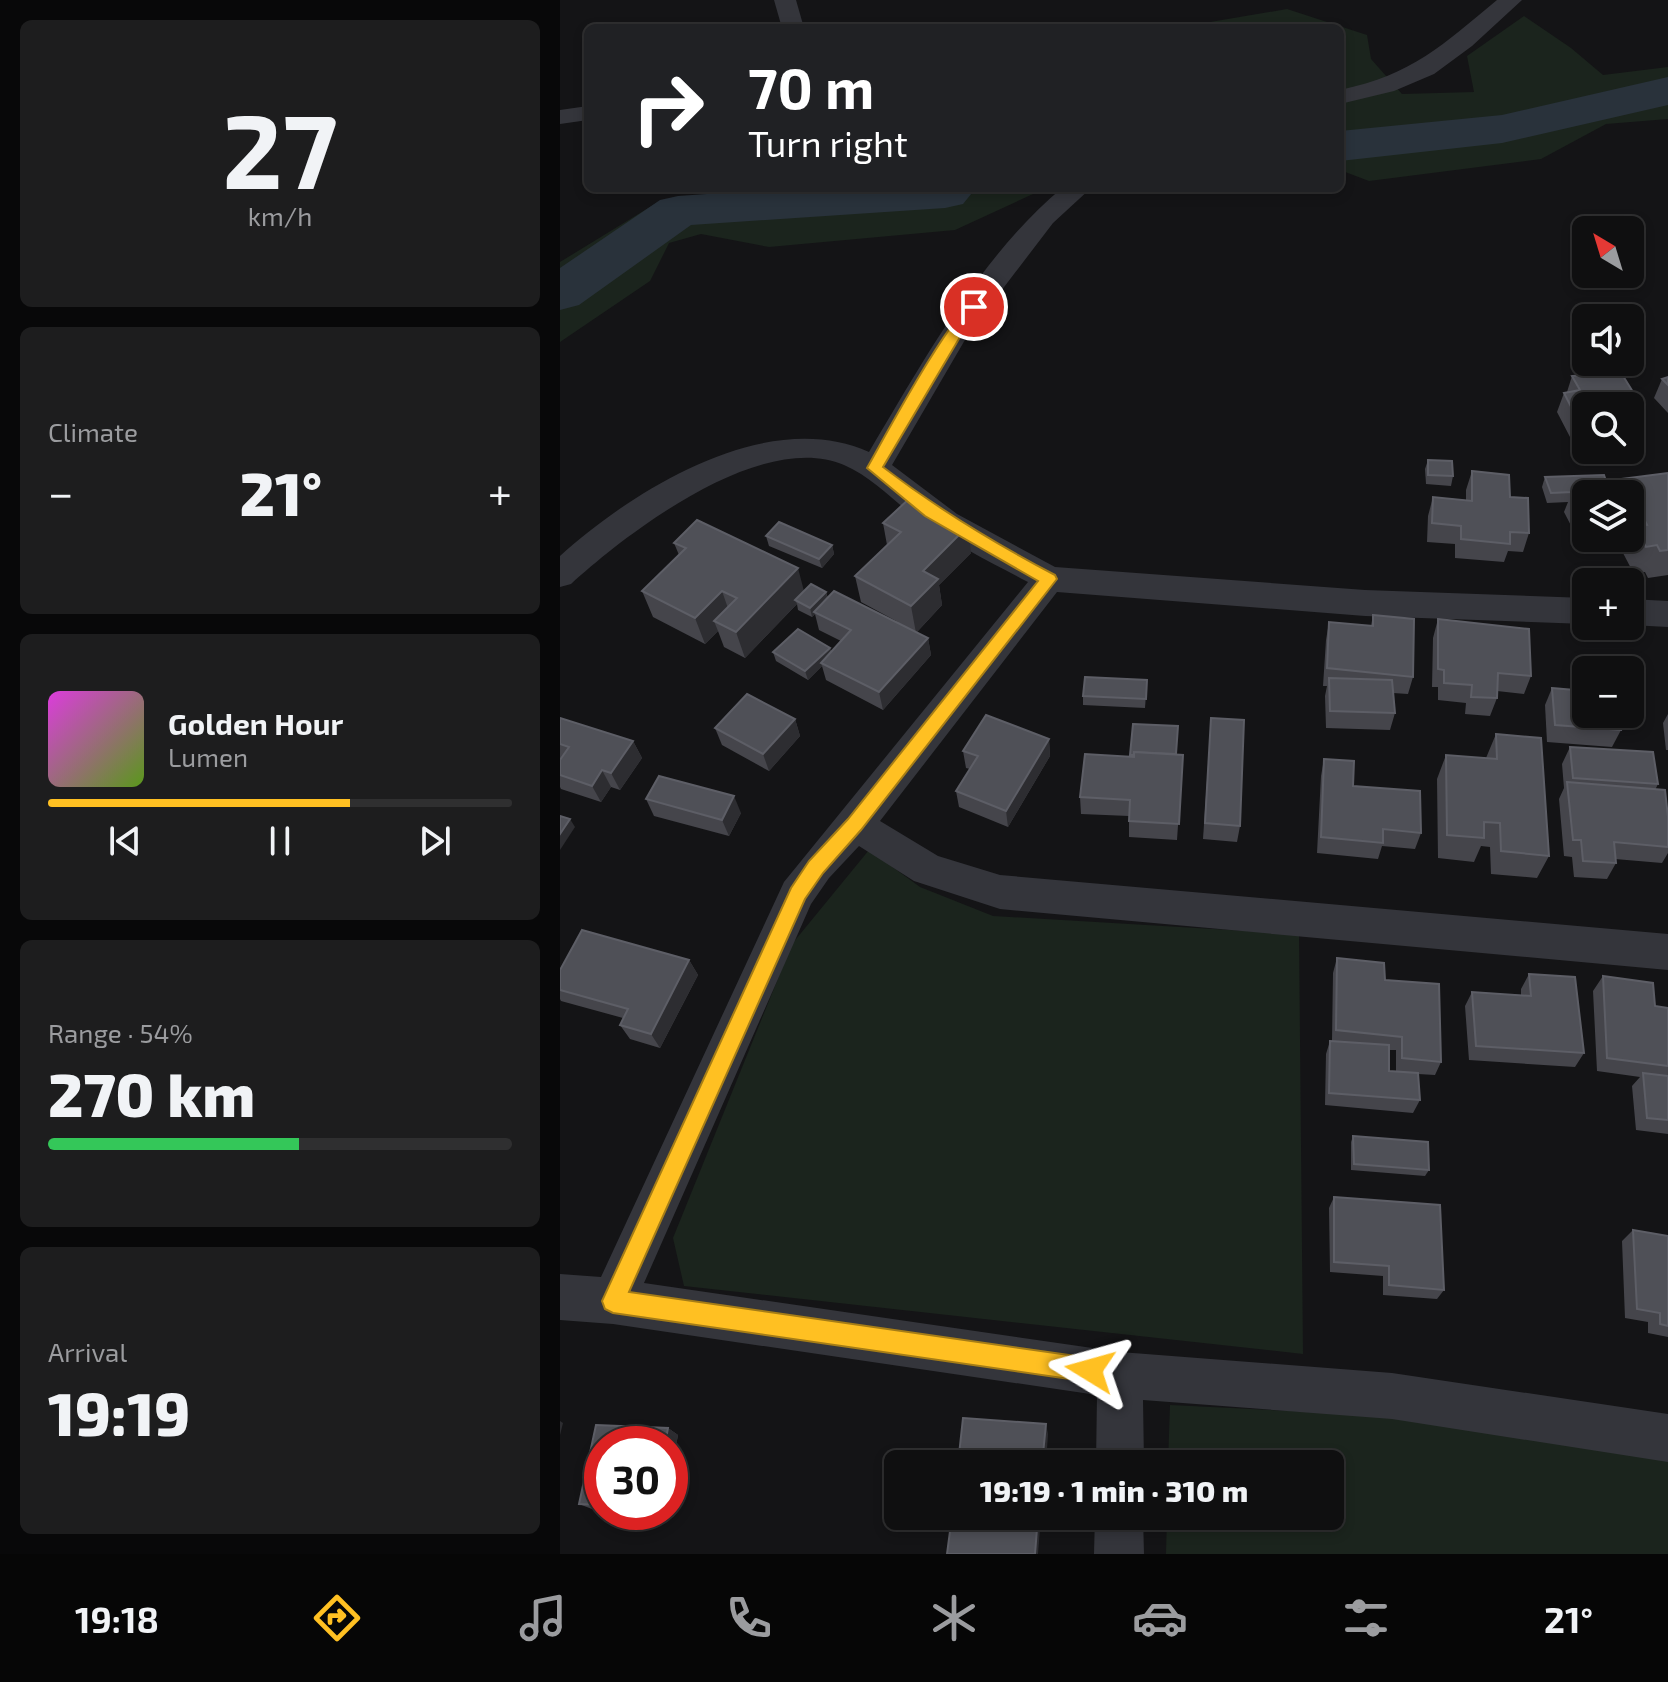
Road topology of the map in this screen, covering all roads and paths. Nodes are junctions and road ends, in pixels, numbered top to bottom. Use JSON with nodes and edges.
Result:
{"nodes":[{"id":1,"x":785,"y":0,"type":"edge"},
{"id":2,"x":1511,"y":0,"type":"edge"},
{"id":3,"x":792,"y":24,"type":"edge"},
{"id":4,"x":1344,"y":96,"type":"edge"},
{"id":5,"x":584,"y":114,"type":"edge"},
{"id":6,"x":560,"y":117,"type":"edge"},
{"id":7,"x":1073,"y":192,"type":"edge"},
{"id":8,"x":875,"y":468,"type":"junction"},
{"id":9,"x":560,"y":575,"type":"edge"},
{"id":10,"x":1049,"y":579,"type":"junction"},
{"id":11,"x":1572,"y":610,"type":"edge"},
{"id":12,"x":1644,"y":613,"type":"edge"},
{"id":13,"x":1668,"y":614,"type":"edge"},
{"id":14,"x":855,"y":825,"type":"junction"},
{"id":15,"x":1668,"y":952,"type":"edge"},
{"id":16,"x":560,"y":1297,"type":"edge"},
{"id":17,"x":613,"y":1301,"type":"junction"},
{"id":18,"x":1120,"y":1375,"type":"junction"},
{"id":19,"x":1668,"y":1438,"type":"edge"},
{"id":20,"x":1120,"y":1450,"type":"edge"},
{"id":21,"x":1119,"y":1530,"type":"edge"},
{"id":22,"x":1119,"y":1554,"type":"edge"}],
"edges":[{"from":1,"to":3,"type":"street"},
{"from":2,"to":4,"type":"street"},
{"from":5,"to":6,"type":"street"},
{"from":7,"to":8,"type":"street"},
{"from":8,"to":9,"type":"street"},
{"from":8,"to":10,"type":"street"},
{"from":10,"to":11,"type":"street"},
{"from":10,"to":14,"type":"street"},
{"from":12,"to":13,"type":"street"},
{"from":14,"to":15,"type":"street"},
{"from":14,"to":17,"type":"street"},
{"from":16,"to":17,"type":"street"},
{"from":17,"to":18,"type":"street"},
{"from":18,"to":19,"type":"street"},
{"from":18,"to":20,"type":"street"},
{"from":21,"to":22,"type":"street"}]}
